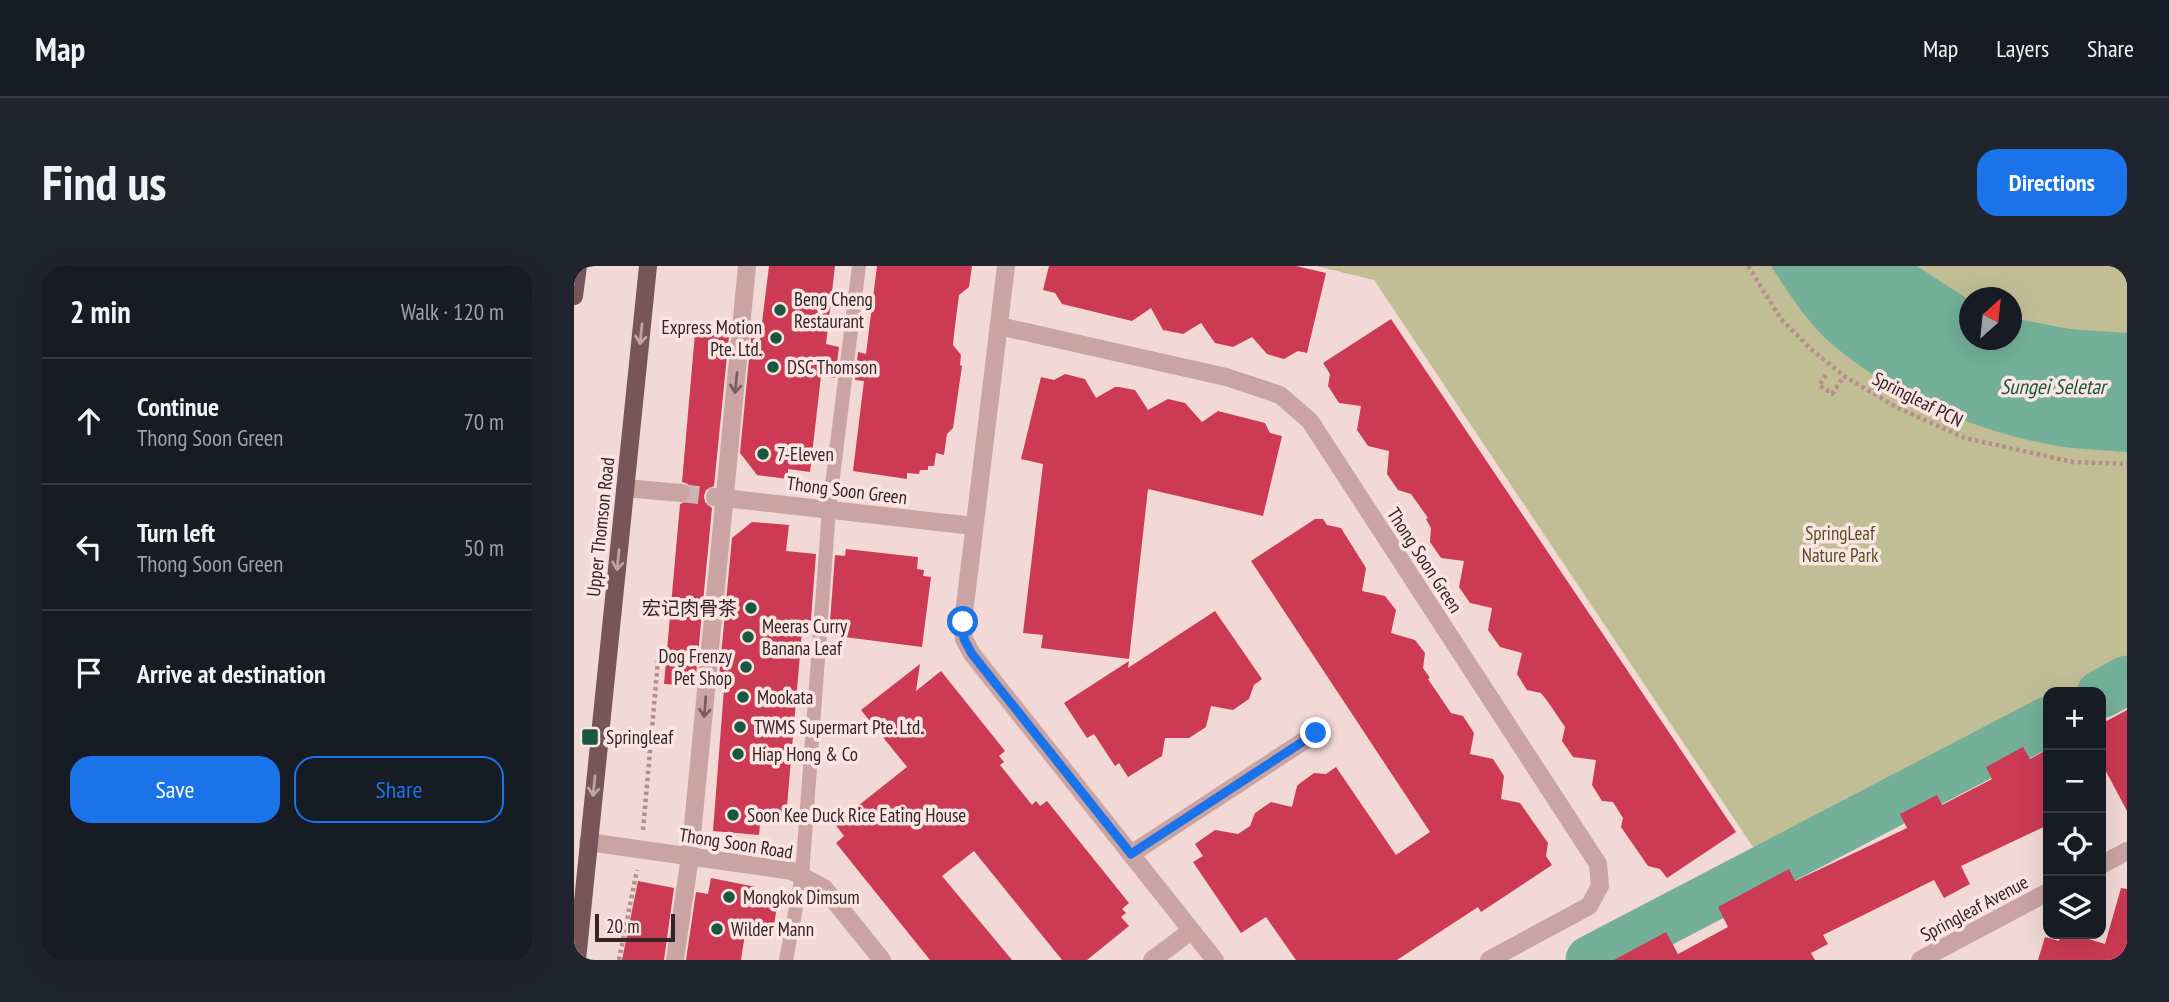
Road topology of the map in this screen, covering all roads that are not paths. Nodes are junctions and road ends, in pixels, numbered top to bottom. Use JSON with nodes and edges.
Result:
{"nodes":[{"id":1,"x":578,"y":266,"type":"edge"},
{"id":2,"x":648,"y":266,"type":"edge"},
{"id":3,"x":747,"y":266,"type":"edge"},
{"id":4,"x":859,"y":266,"type":"edge"},
{"id":5,"x":1006,"y":266,"type":"edge"},
{"id":6,"x":574,"y":296,"type":"edge"},
{"id":7,"x":999,"y":326,"type":"junction"},
{"id":8,"x":625,"y":488,"type":"junction"},
{"id":9,"x":681,"y":493,"type":"tunnel mouth"},
{"id":10,"x":720,"y":497,"type":"junction"},
{"id":11,"x":829,"y":509,"type":"junction"},
{"id":12,"x":974,"y":526,"type":"junction"},
{"id":13,"x":1316,"y":733,"type":"dead end"},
{"id":14,"x":588,"y":842,"type":"junction"},
{"id":15,"x":2127,"y":851,"type":"edge"},
{"id":16,"x":1131,"y":854,"type":"junction"},
{"id":17,"x":690,"y":856,"type":"junction"},
{"id":18,"x":2106,"y":862,"type":"edge"},
{"id":19,"x":802,"y":876,"type":"junction"},
{"id":20,"x":2043,"y":895,"type":"edge"},
{"id":21,"x":1192,"y":931,"type":"junction"},
{"id":22,"x":1931,"y":958,"type":"edge"},
{"id":23,"x":577,"y":960,"type":"edge"},
{"id":24,"x":675,"y":960,"type":"edge"},
{"id":25,"x":786,"y":960,"type":"edge"},
{"id":26,"x":882,"y":960,"type":"edge"},
{"id":27,"x":1152,"y":960,"type":"edge"},
{"id":28,"x":1215,"y":960,"type":"edge"},
{"id":29,"x":1489,"y":960,"type":"edge"}],
"edges":[{"from":1,"to":6,"type":"main road"},
{"from":2,"to":8,"type":"main road","name":"Upper Thomson Road","one_way":true},
{"from":3,"to":10,"type":"street","one_way":true},
{"from":4,"to":11,"type":"lane"},
{"from":5,"to":7,"type":"street"},
{"from":7,"to":12,"type":"street"},
{"from":7,"to":29,"type":"street","name":"Thong Soon Green"},
{"from":8,"to":9,"type":"street"},
{"from":8,"to":14,"type":"main road","name":"Upper Thomson Road","one_way":true},
{"from":10,"to":11,"type":"street","name":"Thong Soon Green"},
{"from":10,"to":17,"type":"street","one_way":true},
{"from":11,"to":12,"type":"street","name":"Thong Soon Green"},
{"from":11,"to":19,"type":"lane"},
{"from":12,"to":16,"type":"street"},
{"from":13,"to":16,"type":"street"},
{"from":14,"to":17,"type":"street","name":"Thong Soon Road"},
{"from":14,"to":23,"type":"main road","name":"Upper Thomson Road"},
{"from":15,"to":18,"type":"street"},
{"from":16,"to":21,"type":"street"},
{"from":17,"to":19,"type":"street","name":"Thong Soon Road"},
{"from":17,"to":24,"type":"street"},
{"from":19,"to":25,"type":"lane"},
{"from":19,"to":26,"type":"street","name":"Thong Soon Road"},
{"from":20,"to":22,"type":"street","name":"Springleaf Avenue"},
{"from":21,"to":27,"type":"street"},
{"from":21,"to":28,"type":"street"}]}
